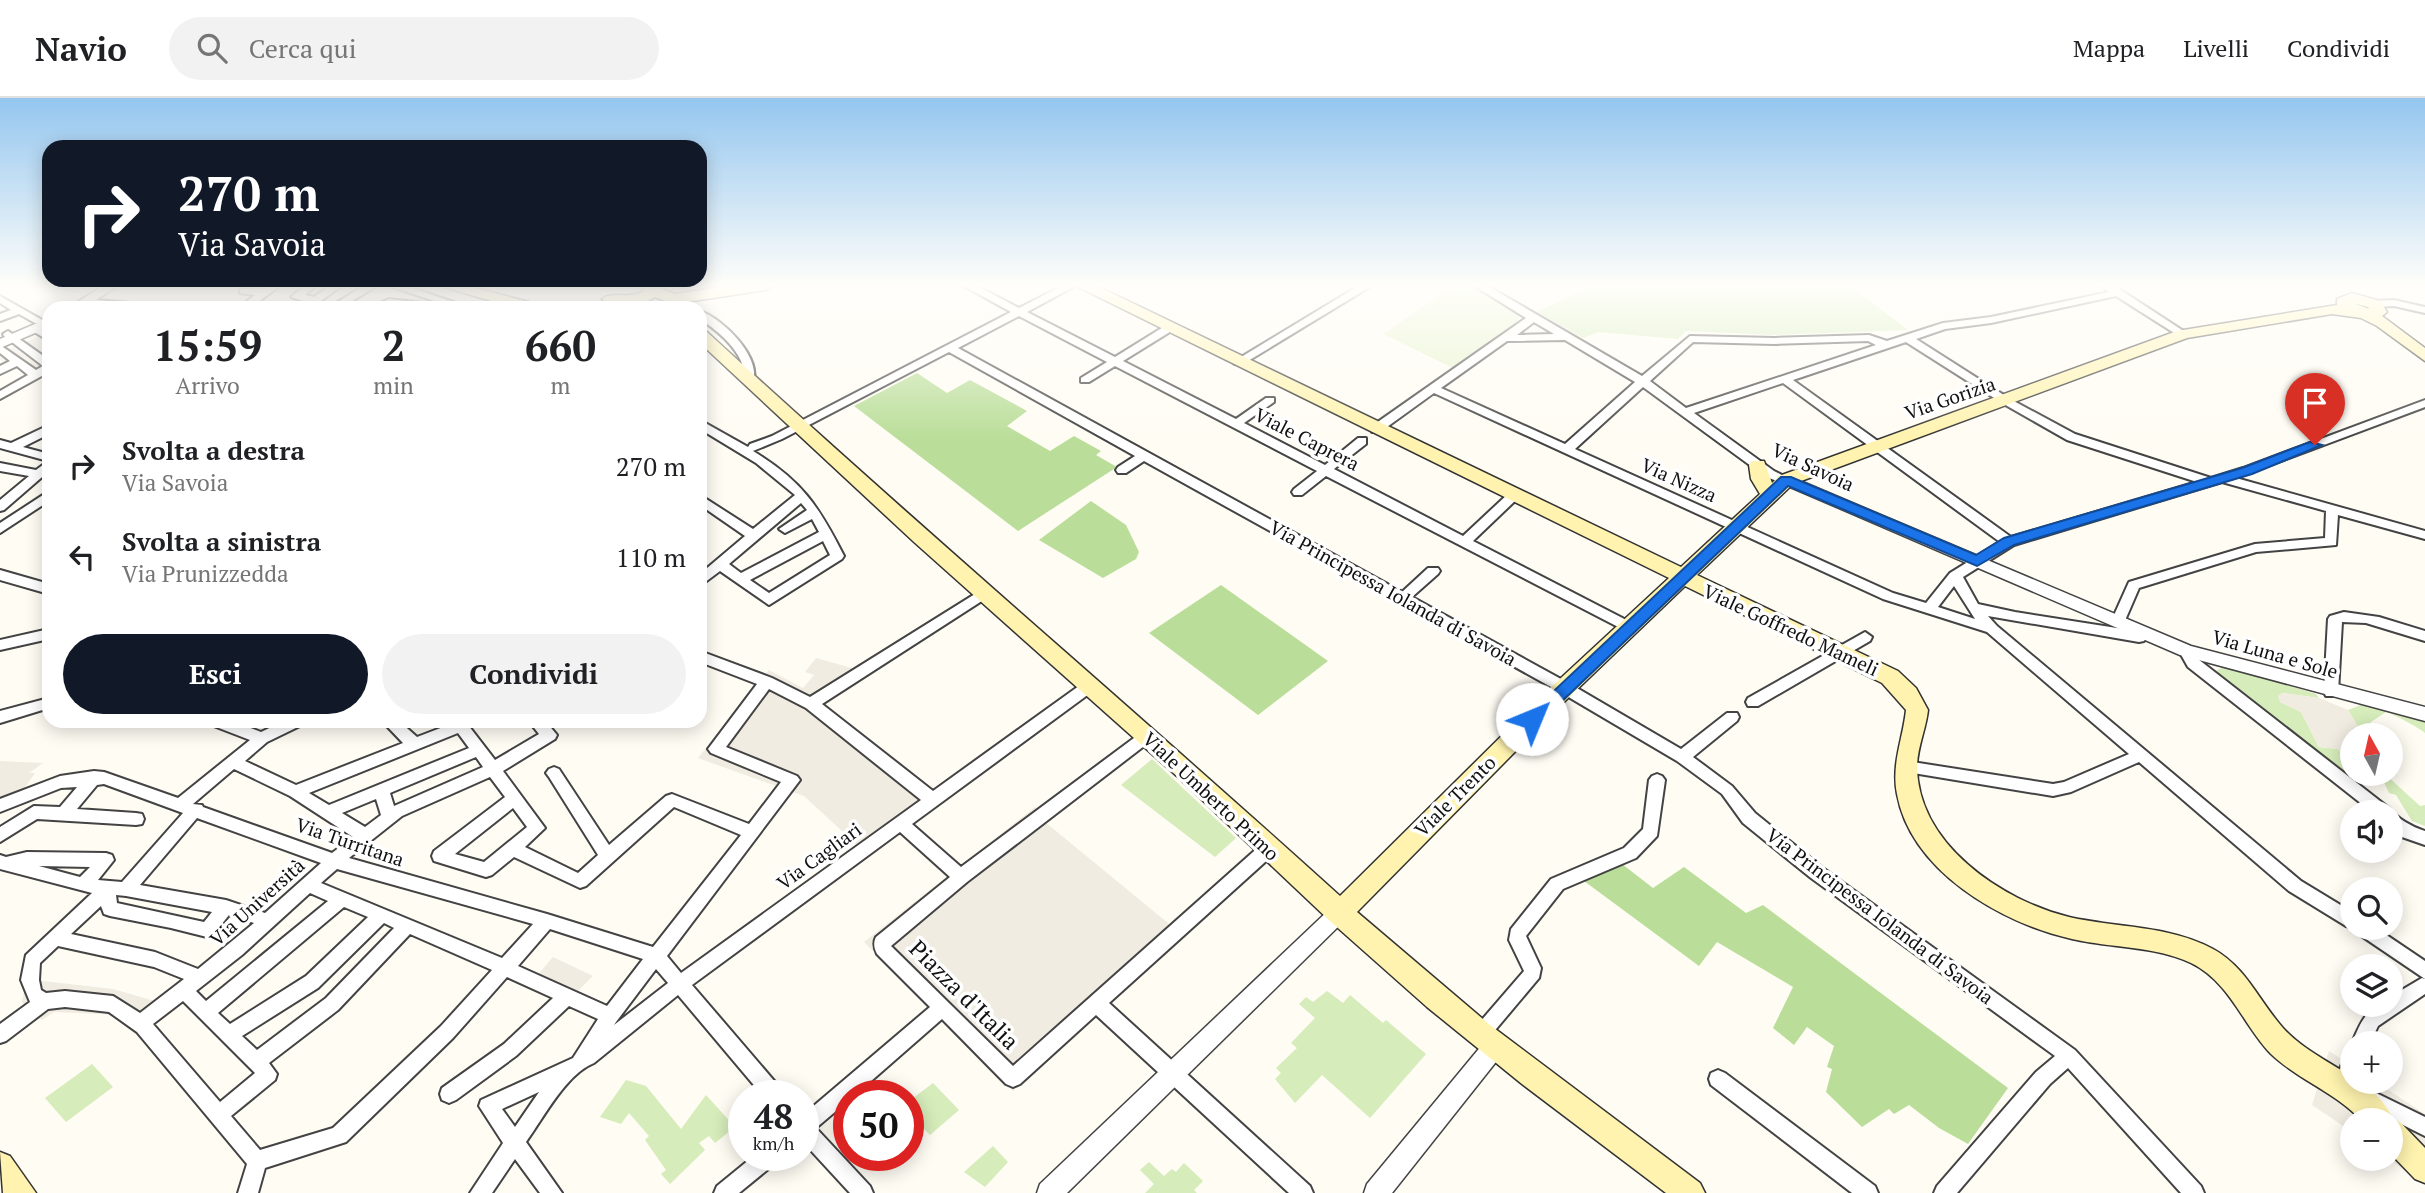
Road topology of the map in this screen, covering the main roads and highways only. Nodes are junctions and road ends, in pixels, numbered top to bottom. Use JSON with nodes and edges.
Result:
{"nodes":[{"id":1,"x":1185,"y":336,"type":"edge"},
{"id":2,"x":2177,"y":336,"type":"edge"},
{"id":3,"x":2399,"y":336,"type":"edge"},
{"id":4,"x":707,"y":341,"type":"edge"},
{"id":5,"x":2425,"y":356,"type":"edge"},
{"id":6,"x":1758,"y":465,"type":"road end"},
{"id":7,"x":1786,"y":480,"type":"joint"},
{"id":8,"x":1769,"y":493,"type":"junction"},
{"id":9,"x":1681,"y":577,"type":"junction"},
{"id":10,"x":1339,"y":913,"type":"junction"},
{"id":11,"x":2366,"y":1108,"type":"edge"},
{"id":12,"x":2403,"y":1146,"type":"edge"},
{"id":13,"x":2419,"y":1163,"type":"edge"},
{"id":14,"x":0,"y":1166,"type":"edge"},
{"id":15,"x":21,"y":1193,"type":"edge"},
{"id":16,"x":1690,"y":1193,"type":"edge"}],
"edges":[{"from":1,"to":9,"type":"main road","name":"Viale Goffredo Mameli"},
{"from":2,"to":7,"type":"main road","name":"Via Gorizia"},
{"from":3,"to":5,"type":"main road"},
{"from":4,"to":10,"type":"main road","name":"Viale Umberto Primo"},
{"from":6,"to":8,"type":"main road"},
{"from":7,"to":8,"type":"main road","name":"Viale Trento"},
{"from":8,"to":9,"type":"main road","name":"Viale Trento"},
{"from":9,"to":10,"type":"main road","name":"Viale Trento"},
{"from":9,"to":11,"type":"main road","name":"Viale Goffredo Mameli"},
{"from":10,"to":16,"type":"main road","name":"Viale Umberto Primo"},
{"from":12,"to":13,"type":"main road"},
{"from":14,"to":15,"type":"main road"}]}
